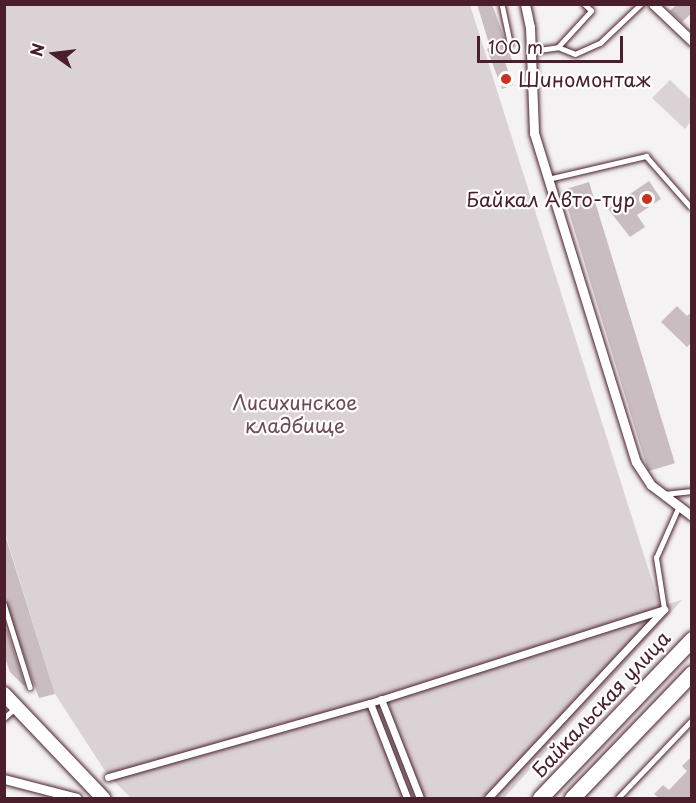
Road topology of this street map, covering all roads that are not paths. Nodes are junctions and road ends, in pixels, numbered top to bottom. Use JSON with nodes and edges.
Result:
{"nodes":[{"id":1,"x":502,"y":4,"type":"edge"},
{"id":2,"x":525,"y":4,"type":"edge"},
{"id":3,"x":584,"y":4,"type":"edge"},
{"id":4,"x":640,"y":4,"type":"edge"},
{"id":5,"x":653,"y":4,"type":"edge"},
{"id":6,"x":692,"y":41,"type":"edge"},
{"id":7,"x":510,"y":43,"type":"dead end"},
{"id":8,"x":558,"y":46,"type":"junction"},
{"id":9,"x":531,"y":51,"type":"junction"},
{"id":10,"x":548,"y":179,"type":"junction"},
{"id":11,"x":690,"y":206,"type":"dead end"},
{"id":12,"x":692,"y":491,"type":"edge"},
{"id":13,"x":662,"y":494,"type":"junction"},
{"id":14,"x":679,"y":506,"type":"junction"},
{"id":15,"x":692,"y":516,"type":"edge"},
{"id":16,"x":4,"y":604,"type":"edge"},
{"id":17,"x":664,"y":609,"type":"junction"},
{"id":18,"x":692,"y":639,"type":"edge"},
{"id":19,"x":692,"y":673,"type":"edge"},
{"id":20,"x":30,"y":687,"type":"dead end"},
{"id":21,"x":4,"y":694,"type":"edge"},
{"id":22,"x":381,"y":699,"type":"junction"},
{"id":23,"x":370,"y":704,"type":"junction"},
{"id":24,"x":16,"y":706,"type":"junction"},
{"id":25,"x":4,"y":718,"type":"edge"},
{"id":26,"x":692,"y":720,"type":"edge"},
{"id":27,"x":108,"y":777,"type":"dead end"},
{"id":28,"x":4,"y":779,"type":"edge"},
{"id":29,"x":77,"y":798,"type":"edge"},
{"id":30,"x":103,"y":798,"type":"edge"},
{"id":31,"x":407,"y":798,"type":"edge"},
{"id":32,"x":420,"y":798,"type":"edge"},
{"id":33,"x":488,"y":798,"type":"edge"},
{"id":34,"x":540,"y":798,"type":"edge"},
{"id":35,"x":572,"y":798,"type":"edge"},
{"id":36,"x":618,"y":798,"type":"edge"}],
"edges":[{"from":1,"to":7,"type":"lane"},
{"from":2,"to":9,"type":"street"},
{"from":3,"to":8,"type":"lane"},
{"from":4,"to":8,"type":"lane"},
{"from":5,"to":6,"type":"street"},
{"from":8,"to":9,"type":"lane"},
{"from":9,"to":10,"type":"street"},
{"from":10,"to":11,"type":"lane"},
{"from":10,"to":13,"type":"street"},
{"from":12,"to":13,"type":"lane"},
{"from":13,"to":14,"type":"street"},
{"from":14,"to":15,"type":"street"},
{"from":14,"to":17,"type":"lane"},
{"from":16,"to":20,"type":"lane"},
{"from":17,"to":22,"type":"street"},
{"from":17,"to":33,"type":"street"},
{"from":18,"to":34,"type":"main road","name":"Байкальская улица"},
{"from":19,"to":35,"type":"main road"},
{"from":21,"to":24,"type":"main road"},
{"from":22,"to":23,"type":"street"},
{"from":22,"to":32,"type":"street"},
{"from":23,"to":27,"type":"street"},
{"from":23,"to":31,"type":"street"},
{"from":24,"to":25,"type":"lane"},
{"from":24,"to":30,"type":"main road"},
{"from":26,"to":36,"type":"lane"},
{"from":28,"to":29,"type":"street"}]}
